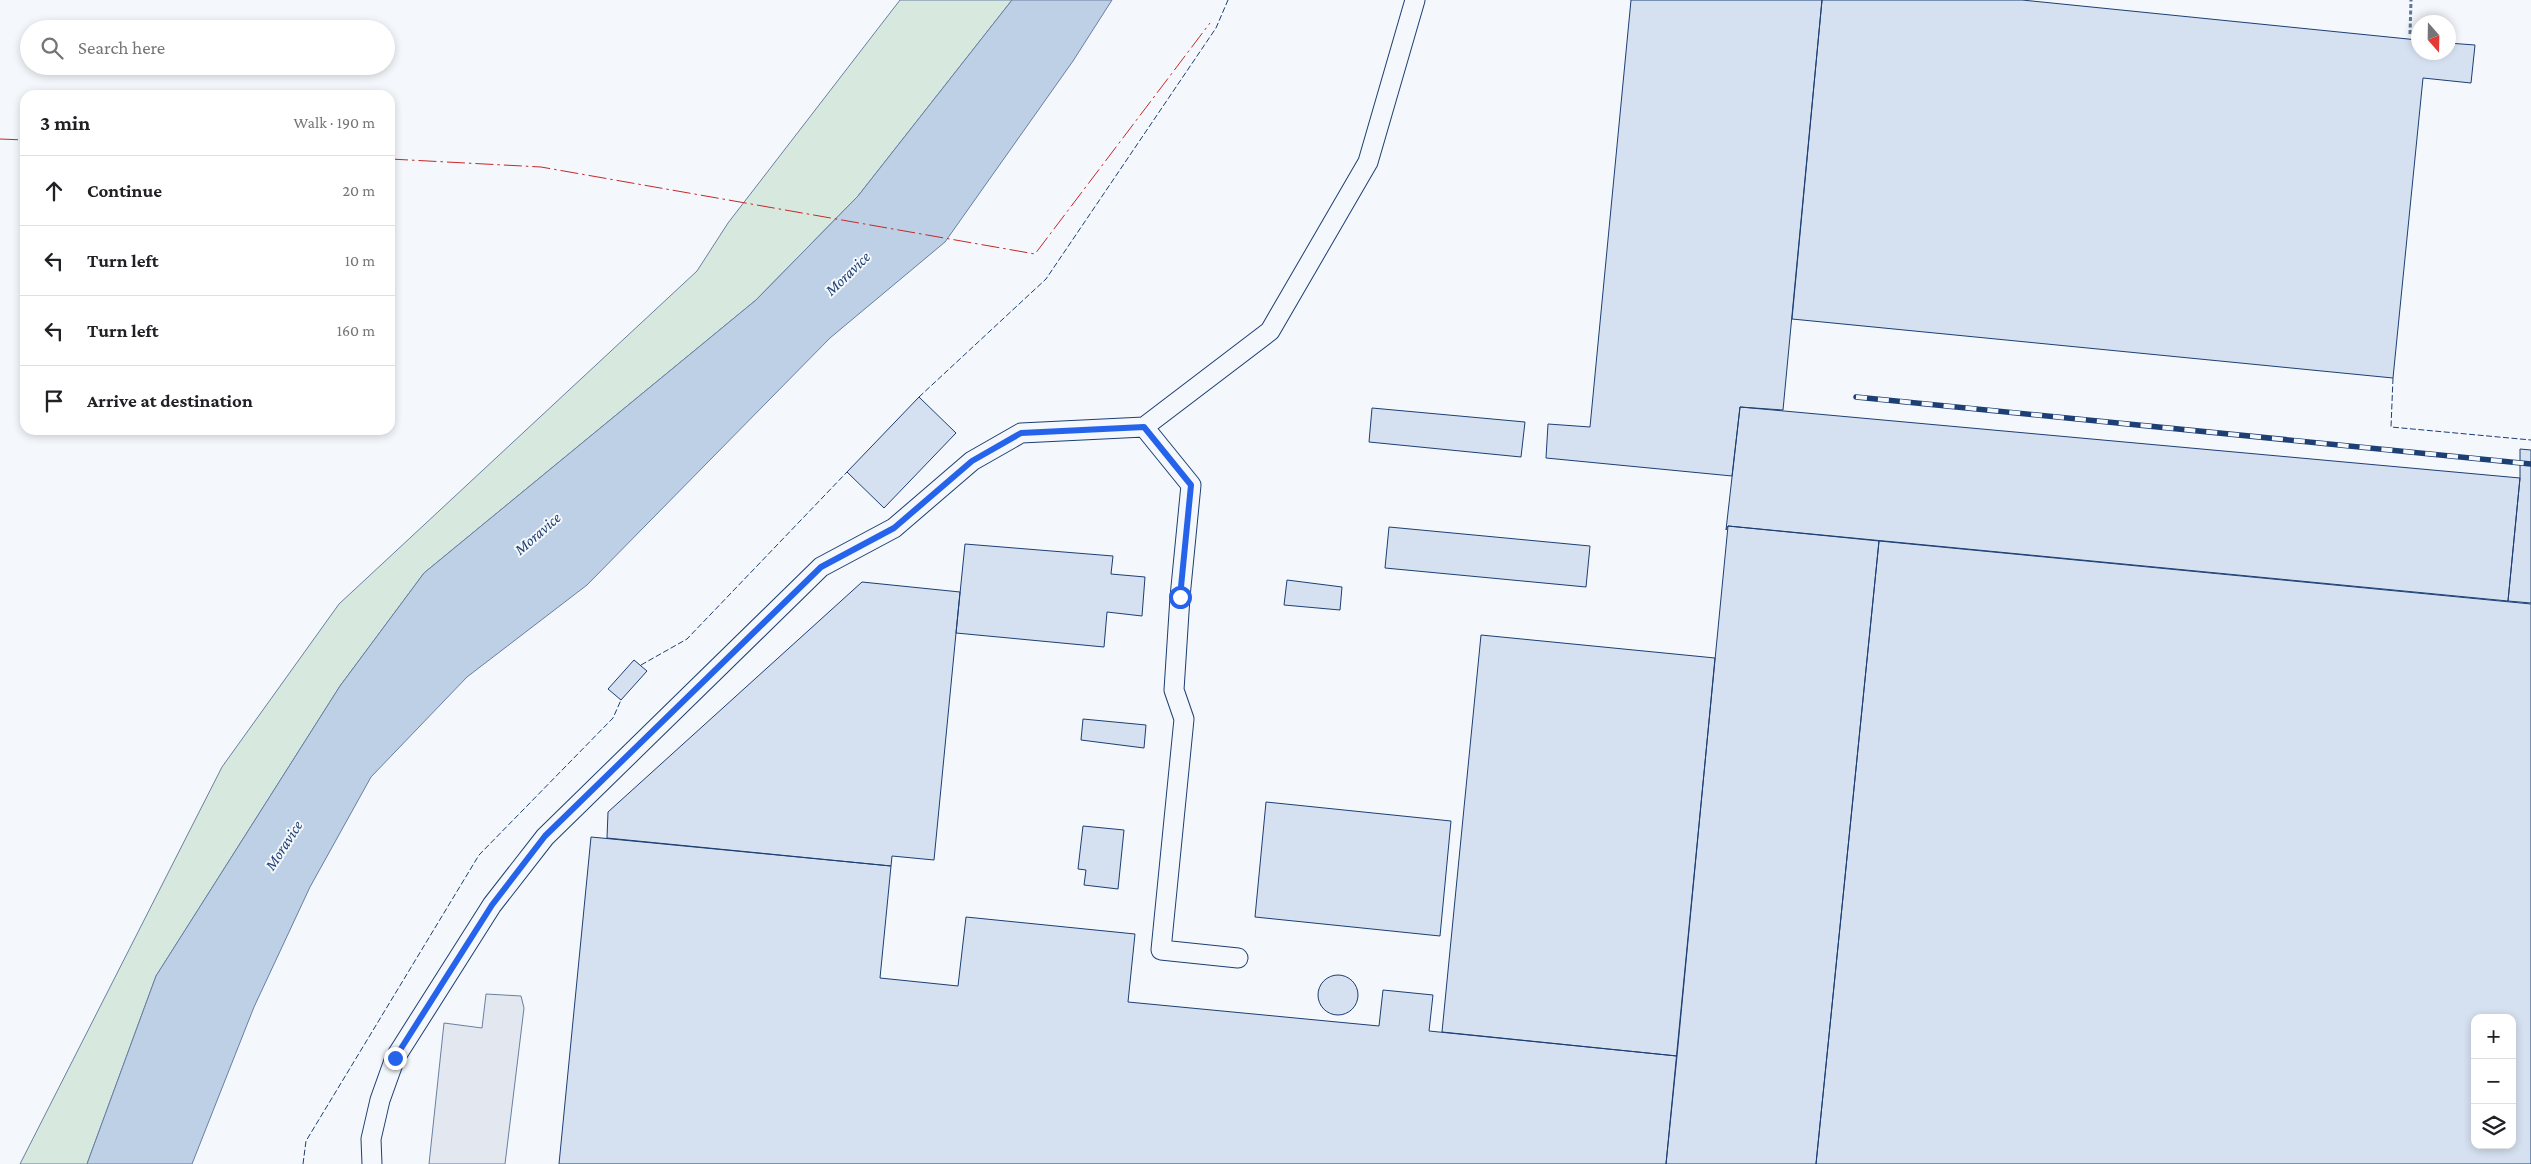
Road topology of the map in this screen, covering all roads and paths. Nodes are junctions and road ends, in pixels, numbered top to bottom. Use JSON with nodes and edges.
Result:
{"nodes":[{"id":1,"x":1415,"y":0,"type":"edge"},
{"id":2,"x":2411,"y":0,"type":"edge"},
{"id":3,"x":2410,"y":34,"type":"dead end"},
{"id":4,"x":1144,"y":427,"type":"junction"},
{"id":5,"x":1238,"y":958,"type":"dead end"},
{"id":6,"x":372,"y":1164,"type":"edge"}],
"edges":[{"from":1,"to":4,"type":"lane"},
{"from":2,"to":3,"type":"path"},
{"from":4,"to":5,"type":"lane"},
{"from":4,"to":6,"type":"lane"}]}
